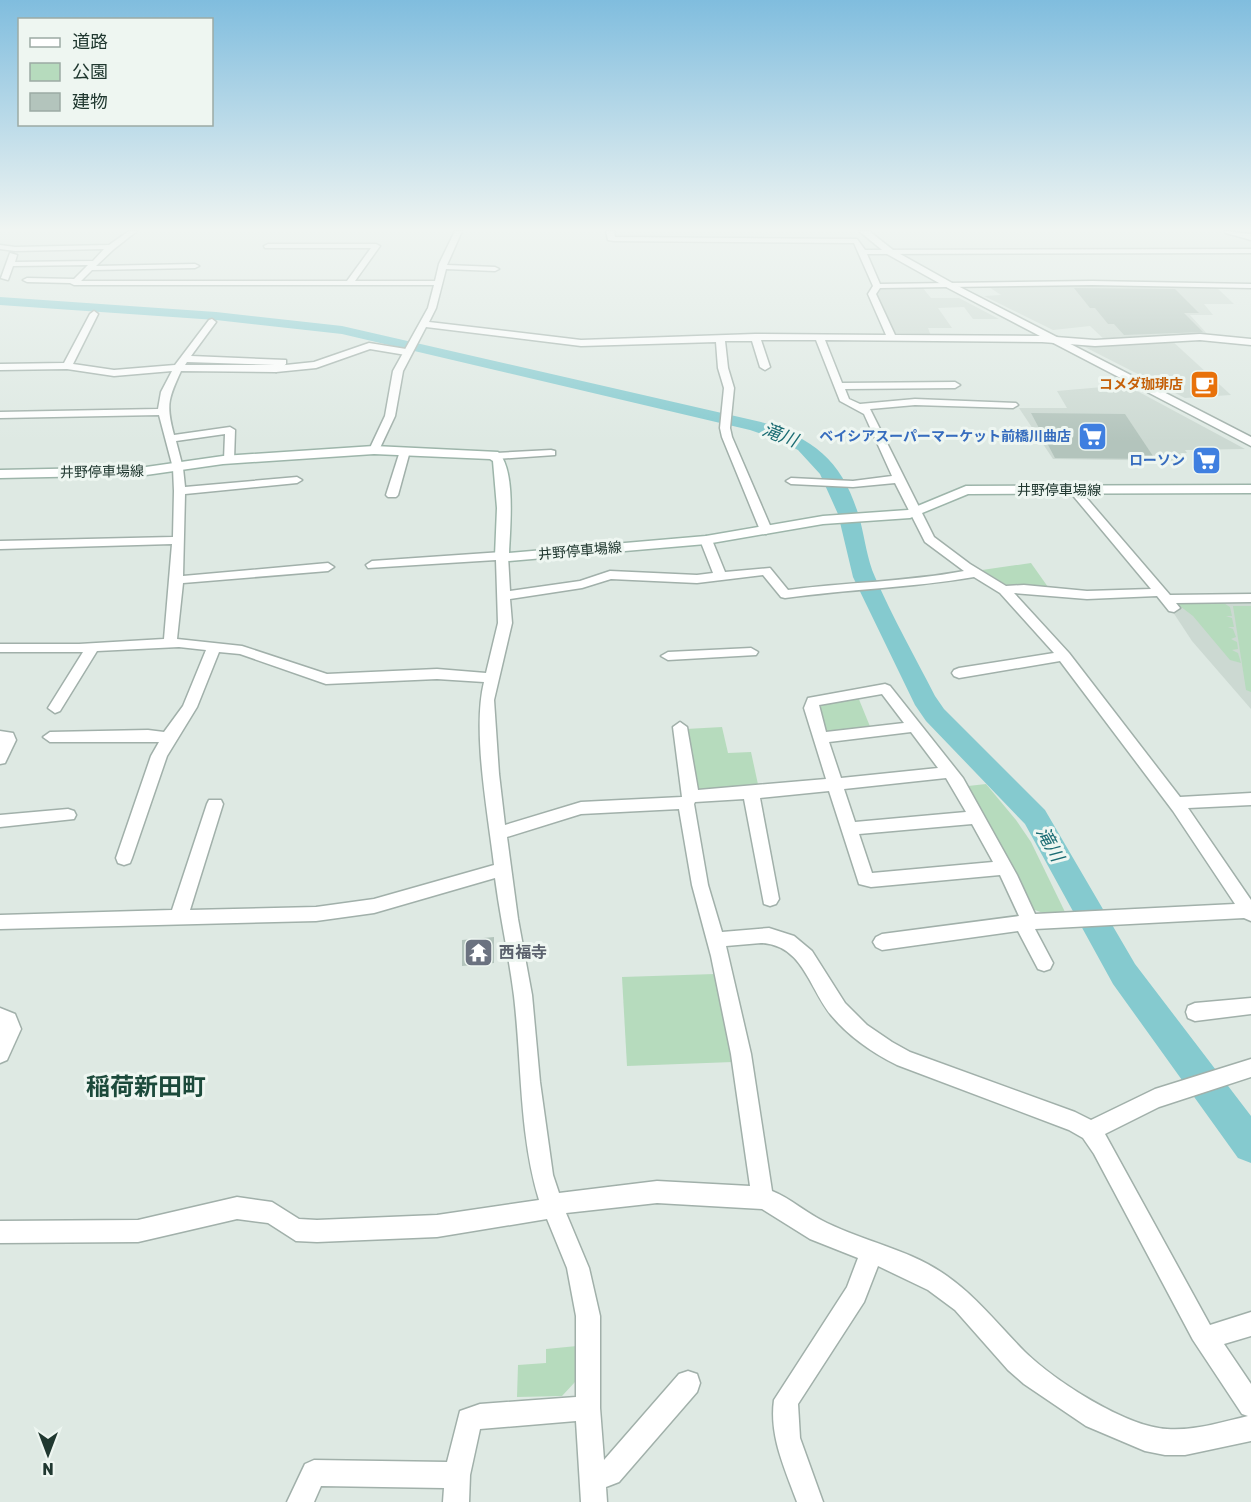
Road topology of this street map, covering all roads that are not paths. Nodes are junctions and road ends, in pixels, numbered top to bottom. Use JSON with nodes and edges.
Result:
{"nodes":[{"id":1,"x":434,"y":301,"type":"edge"},
{"id":2,"x":876,"y":301,"type":"edge"},
{"id":3,"x":981,"y":301,"type":"edge"},
{"id":4,"x":94,"y":314,"type":"dead end"},
{"id":5,"x":212,"y":322,"type":"dead end"},
{"id":6,"x":422,"y":324,"type":"junction"},
{"id":7,"x":755,"y":337,"type":"junction"},
{"id":8,"x":819,"y":337,"type":"junction"},
{"id":9,"x":891,"y":337,"type":"junction"},
{"id":10,"x":720,"y":339,"type":"junction"},
{"id":11,"x":1057,"y":340,"type":"junction"},
{"id":12,"x":1251,"y":342,"type":"edge"},
{"id":13,"x":407,"y":351,"type":"junction"},
{"id":14,"x":181,"y":363,"type":"junction"},
{"id":15,"x":67,"y":366,"type":"junction"},
{"id":16,"x":765,"y":367,"type":"dead end"},
{"id":17,"x":2,"y":368,"type":"edge"},
{"id":18,"x":276,"y":369,"type":"joint"},
{"id":19,"x":955,"y":384,"type":"dead end"},
{"id":20,"x":839,"y":386,"type":"junction"},
{"id":21,"x":1013,"y":405,"type":"dead end"},
{"id":22,"x":862,"y":407,"type":"junction"},
{"id":23,"x":163,"y":412,"type":"junction"},
{"id":24,"x":0,"y":415,"type":"edge"},
{"id":25,"x":170,"y":439,"type":"junction"},
{"id":26,"x":1251,"y":442,"type":"edge"},
{"id":27,"x":374,"y":450,"type":"junction"},
{"id":28,"x":405,"y":451,"type":"junction"},
{"id":29,"x":551,"y":453,"type":"dead end"},
{"id":30,"x":496,"y":456,"type":"junction"},
{"id":31,"x":229,"y":460,"type":"junction"},
{"id":32,"x":178,"y":468,"type":"junction"},
{"id":33,"x":0,"y":474,"type":"edge"},
{"id":34,"x":899,"y":479,"type":"junction"},
{"id":35,"x":297,"y":480,"type":"dead end"},
{"id":36,"x":791,"y":481,"type":"dead end"},
{"id":37,"x":1251,"y":489,"type":"edge"},
{"id":38,"x":1074,"y":490,"type":"junction"},
{"id":39,"x":180,"y":491,"type":"junction"},
{"id":40,"x":392,"y":495,"type":"dead end"},
{"id":41,"x":915,"y":513,"type":"junction"},
{"id":42,"x":766,"y":530,"type":"junction"},
{"id":43,"x":179,"y":540,"type":"junction"},
{"id":44,"x":706,"y":540,"type":"junction"},
{"id":45,"x":0,"y":545,"type":"edge"},
{"id":46,"x":502,"y":556,"type":"junction"},
{"id":47,"x":372,"y":565,"type":"dead end"},
{"id":48,"x":327,"y":567,"type":"dead end"},
{"id":49,"x":976,"y":573,"type":"junction"},
{"id":50,"x":720,"y":575,"type":"junction"},
{"id":51,"x":177,"y":580,"type":"junction"},
{"id":52,"x":1004,"y":590,"type":"junction"},
{"id":53,"x":504,"y":596,"type":"junction"},
{"id":54,"x":1251,"y":598,"type":"edge"},
{"id":55,"x":1166,"y":600,"type":"junction"},
{"id":56,"x":170,"y":644,"type":"junction"},
{"id":57,"x":214,"y":646,"type":"junction"},
{"id":58,"x":0,"y":648,"type":"edge"},
{"id":59,"x":92,"y":648,"type":"junction"},
{"id":60,"x":751,"y":652,"type":"dead end"},
{"id":61,"x":668,"y":656,"type":"dead end"},
{"id":62,"x":1064,"y":656,"type":"junction"},
{"id":63,"x":959,"y":673,"type":"dead end"},
{"id":64,"x":491,"y":678,"type":"junction"},
{"id":65,"x":55,"y":708,"type":"dead end"},
{"id":66,"x":680,"y":727,"type":"dead end"},
{"id":67,"x":914,"y":727,"type":"junction"},
{"id":68,"x":0,"y":736,"type":"edge"},
{"id":69,"x":50,"y":736,"type":"dead end"},
{"id":70,"x":168,"y":738,"type":"junction"},
{"id":71,"x":821,"y":738,"type":"junction"},
{"id":72,"x":0,"y":759,"type":"edge"},
{"id":73,"x":950,"y":772,"type":"junction"},
{"id":74,"x":835,"y":783,"type":"junction"},
{"id":75,"x":751,"y":793,"type":"junction"},
{"id":76,"x":1251,"y":799,"type":"edge"},
{"id":77,"x":688,"y":800,"type":"junction"},
{"id":78,"x":1176,"y":803,"type":"junction"},
{"id":79,"x":215,"y":804,"type":"dead end"},
{"id":80,"x":68,"y":815,"type":"dead end"},
{"id":81,"x":977,"y":818,"type":"junction"},
{"id":82,"x":0,"y":821,"type":"edge"},
{"id":83,"x":850,"y":830,"type":"junction"},
{"id":84,"x":498,"y":834,"type":"junction"},
{"id":85,"x":124,"y":858,"type":"dead end"},
{"id":86,"x":1004,"y":868,"type":"junction"},
{"id":87,"x":502,"y":869,"type":"junction"},
{"id":88,"x":770,"y":899,"type":"dead end"},
{"id":89,"x":1250,"y":912,"type":"edge"},
{"id":90,"x":179,"y":917,"type":"junction"},
{"id":91,"x":0,"y":922,"type":"edge"},
{"id":92,"x":1027,"y":922,"type":"junction"},
{"id":93,"x":715,"y":940,"type":"junction"},
{"id":94,"x":882,"y":942,"type":"dead end"},
{"id":95,"x":1044,"y":963,"type":"dead end"},
{"id":96,"x":1251,"y":1006,"type":"edge"},
{"id":97,"x":1195,"y":1012,"type":"dead end"},
{"id":98,"x":0,"y":1017,"type":"edge"},
{"id":99,"x":0,"y":1054,"type":"edge"},
{"id":100,"x":1251,"y":1068,"type":"edge"},
{"id":101,"x":1090,"y":1131,"type":"junction"},
{"id":102,"x":762,"y":1198,"type":"junction"},
{"id":103,"x":552,"y":1206,"type":"junction"},
{"id":104,"x":0,"y":1232,"type":"edge"},
{"id":105,"x":872,"y":1252,"type":"junction"},
{"id":106,"x":1251,"y":1324,"type":"edge"},
{"id":107,"x":1205,"y":1338,"type":"junction"},
{"id":108,"x":688,"y":1383,"type":"dead end"},
{"id":109,"x":1251,"y":1405,"type":"edge"},
{"id":110,"x":588,"y":1408,"type":"junction"},
{"id":111,"x":1251,"y":1428,"type":"edge"},
{"id":112,"x":457,"y":1475,"type":"junction"},
{"id":113,"x":593,"y":1491,"type":"edge"},
{"id":114,"x":300,"y":1502,"type":"edge"},
{"id":115,"x":456,"y":1502,"type":"edge"},
{"id":116,"x":810,"y":1502,"type":"edge"}],
"edges":[{"from":1,"to":6,"type":"street"},
{"from":2,"to":9,"type":"street"},
{"from":3,"to":11,"type":"main road"},
{"from":4,"to":15,"type":"street"},
{"from":5,"to":14,"type":"street"},
{"from":6,"to":10,"type":"street"},
{"from":6,"to":13,"type":"street"},
{"from":7,"to":8,"type":"street"},
{"from":7,"to":10,"type":"street"},
{"from":7,"to":16,"type":"street"},
{"from":8,"to":9,"type":"street"},
{"from":8,"to":20,"type":"street"},
{"from":9,"to":11,"type":"street"},
{"from":10,"to":42,"type":"street"},
{"from":11,"to":12,"type":"street"},
{"from":11,"to":26,"type":"main road"},
{"from":13,"to":18,"type":"main road"},
{"from":13,"to":27,"type":"street"},
{"from":14,"to":15,"type":"street"},
{"from":14,"to":18,"type":"street"},
{"from":14,"to":23,"type":"street"},
{"from":15,"to":17,"type":"street"},
{"from":19,"to":20,"type":"street"},
{"from":20,"to":22,"type":"street"},
{"from":21,"to":22,"type":"street"},
{"from":22,"to":34,"type":"street"},
{"from":23,"to":24,"type":"street"},
{"from":23,"to":25,"type":"street"},
{"from":25,"to":31,"type":"street"},
{"from":25,"to":32,"type":"street"},
{"from":27,"to":28,"type":"main road","name":"井野停車場線"},
{"from":27,"to":31,"type":"main road","name":"井野停車場線"},
{"from":28,"to":30,"type":"main road","name":"井野停車場線"},
{"from":28,"to":40,"type":"street"},
{"from":29,"to":30,"type":"street"},
{"from":30,"to":46,"type":"main road"},
{"from":31,"to":32,"type":"main road","name":"井野停車場線"},
{"from":32,"to":33,"type":"main road","name":"井野停車場線"},
{"from":32,"to":39,"type":"street"},
{"from":34,"to":36,"type":"street"},
{"from":34,"to":41,"type":"street"},
{"from":35,"to":39,"type":"street"},
{"from":37,"to":38,"type":"main road","name":"井野停車場線"},
{"from":38,"to":41,"type":"main road","name":"井野停車場線"},
{"from":38,"to":55,"type":"street"},
{"from":39,"to":43,"type":"street"},
{"from":41,"to":42,"type":"main road","name":"井野停車場線"},
{"from":41,"to":49,"type":"street"},
{"from":42,"to":44,"type":"main road","name":"井野停車場線"},
{"from":43,"to":45,"type":"street"},
{"from":43,"to":51,"type":"street"},
{"from":44,"to":46,"type":"main road","name":"井野停車場線"},
{"from":44,"to":50,"type":"street"},
{"from":46,"to":47,"type":"street"},
{"from":46,"to":53,"type":"street"},
{"from":48,"to":51,"type":"street"},
{"from":49,"to":50,"type":"street"},
{"from":49,"to":52,"type":"street"},
{"from":50,"to":53,"type":"street"},
{"from":51,"to":56,"type":"street"},
{"from":52,"to":55,"type":"street"},
{"from":52,"to":62,"type":"street"},
{"from":53,"to":64,"type":"street"},
{"from":54,"to":55,"type":"street"},
{"from":56,"to":57,"type":"street"},
{"from":56,"to":59,"type":"street"},
{"from":57,"to":64,"type":"street"},
{"from":57,"to":70,"type":"street"},
{"from":58,"to":59,"type":"street"},
{"from":59,"to":65,"type":"street"},
{"from":60,"to":61,"type":"street"},
{"from":62,"to":63,"type":"street"},
{"from":62,"to":78,"type":"street"},
{"from":64,"to":84,"type":"street"},
{"from":66,"to":77,"type":"street"},
{"from":67,"to":71,"type":"street"},
{"from":67,"to":71,"type":"street"},
{"from":67,"to":73,"type":"street"},
{"from":68,"to":72,"type":"street"},
{"from":69,"to":70,"type":"street"},
{"from":70,"to":85,"type":"street"},
{"from":71,"to":74,"type":"street"},
{"from":73,"to":74,"type":"street"},
{"from":73,"to":81,"type":"street"},
{"from":74,"to":75,"type":"street"},
{"from":74,"to":83,"type":"street"},
{"from":75,"to":77,"type":"street"},
{"from":75,"to":88,"type":"street"},
{"from":76,"to":78,"type":"street"},
{"from":77,"to":84,"type":"street"},
{"from":77,"to":93,"type":"street"},
{"from":78,"to":89,"type":"street"},
{"from":79,"to":90,"type":"street"},
{"from":80,"to":82,"type":"street"},
{"from":81,"to":83,"type":"street"},
{"from":81,"to":86,"type":"street"},
{"from":83,"to":86,"type":"street"},
{"from":84,"to":87,"type":"street"},
{"from":86,"to":92,"type":"street"},
{"from":87,"to":90,"type":"street"},
{"from":87,"to":103,"type":"street"},
{"from":89,"to":92,"type":"street"},
{"from":90,"to":91,"type":"street"},
{"from":92,"to":94,"type":"street"},
{"from":92,"to":95,"type":"street"},
{"from":93,"to":101,"type":"street"},
{"from":93,"to":102,"type":"street"},
{"from":96,"to":97,"type":"street"},
{"from":98,"to":99,"type":"street"},
{"from":100,"to":101,"type":"street"},
{"from":101,"to":107,"type":"street"},
{"from":102,"to":103,"type":"street"},
{"from":102,"to":105,"type":"street"},
{"from":103,"to":104,"type":"street"},
{"from":103,"to":110,"type":"street"},
{"from":105,"to":111,"type":"street"},
{"from":105,"to":116,"type":"street"},
{"from":106,"to":107,"type":"street"},
{"from":107,"to":109,"type":"street"},
{"from":108,"to":113,"type":"street"},
{"from":110,"to":112,"type":"street"},
{"from":110,"to":113,"type":"street"},
{"from":112,"to":114,"type":"street"},
{"from":112,"to":115,"type":"street"}]}
